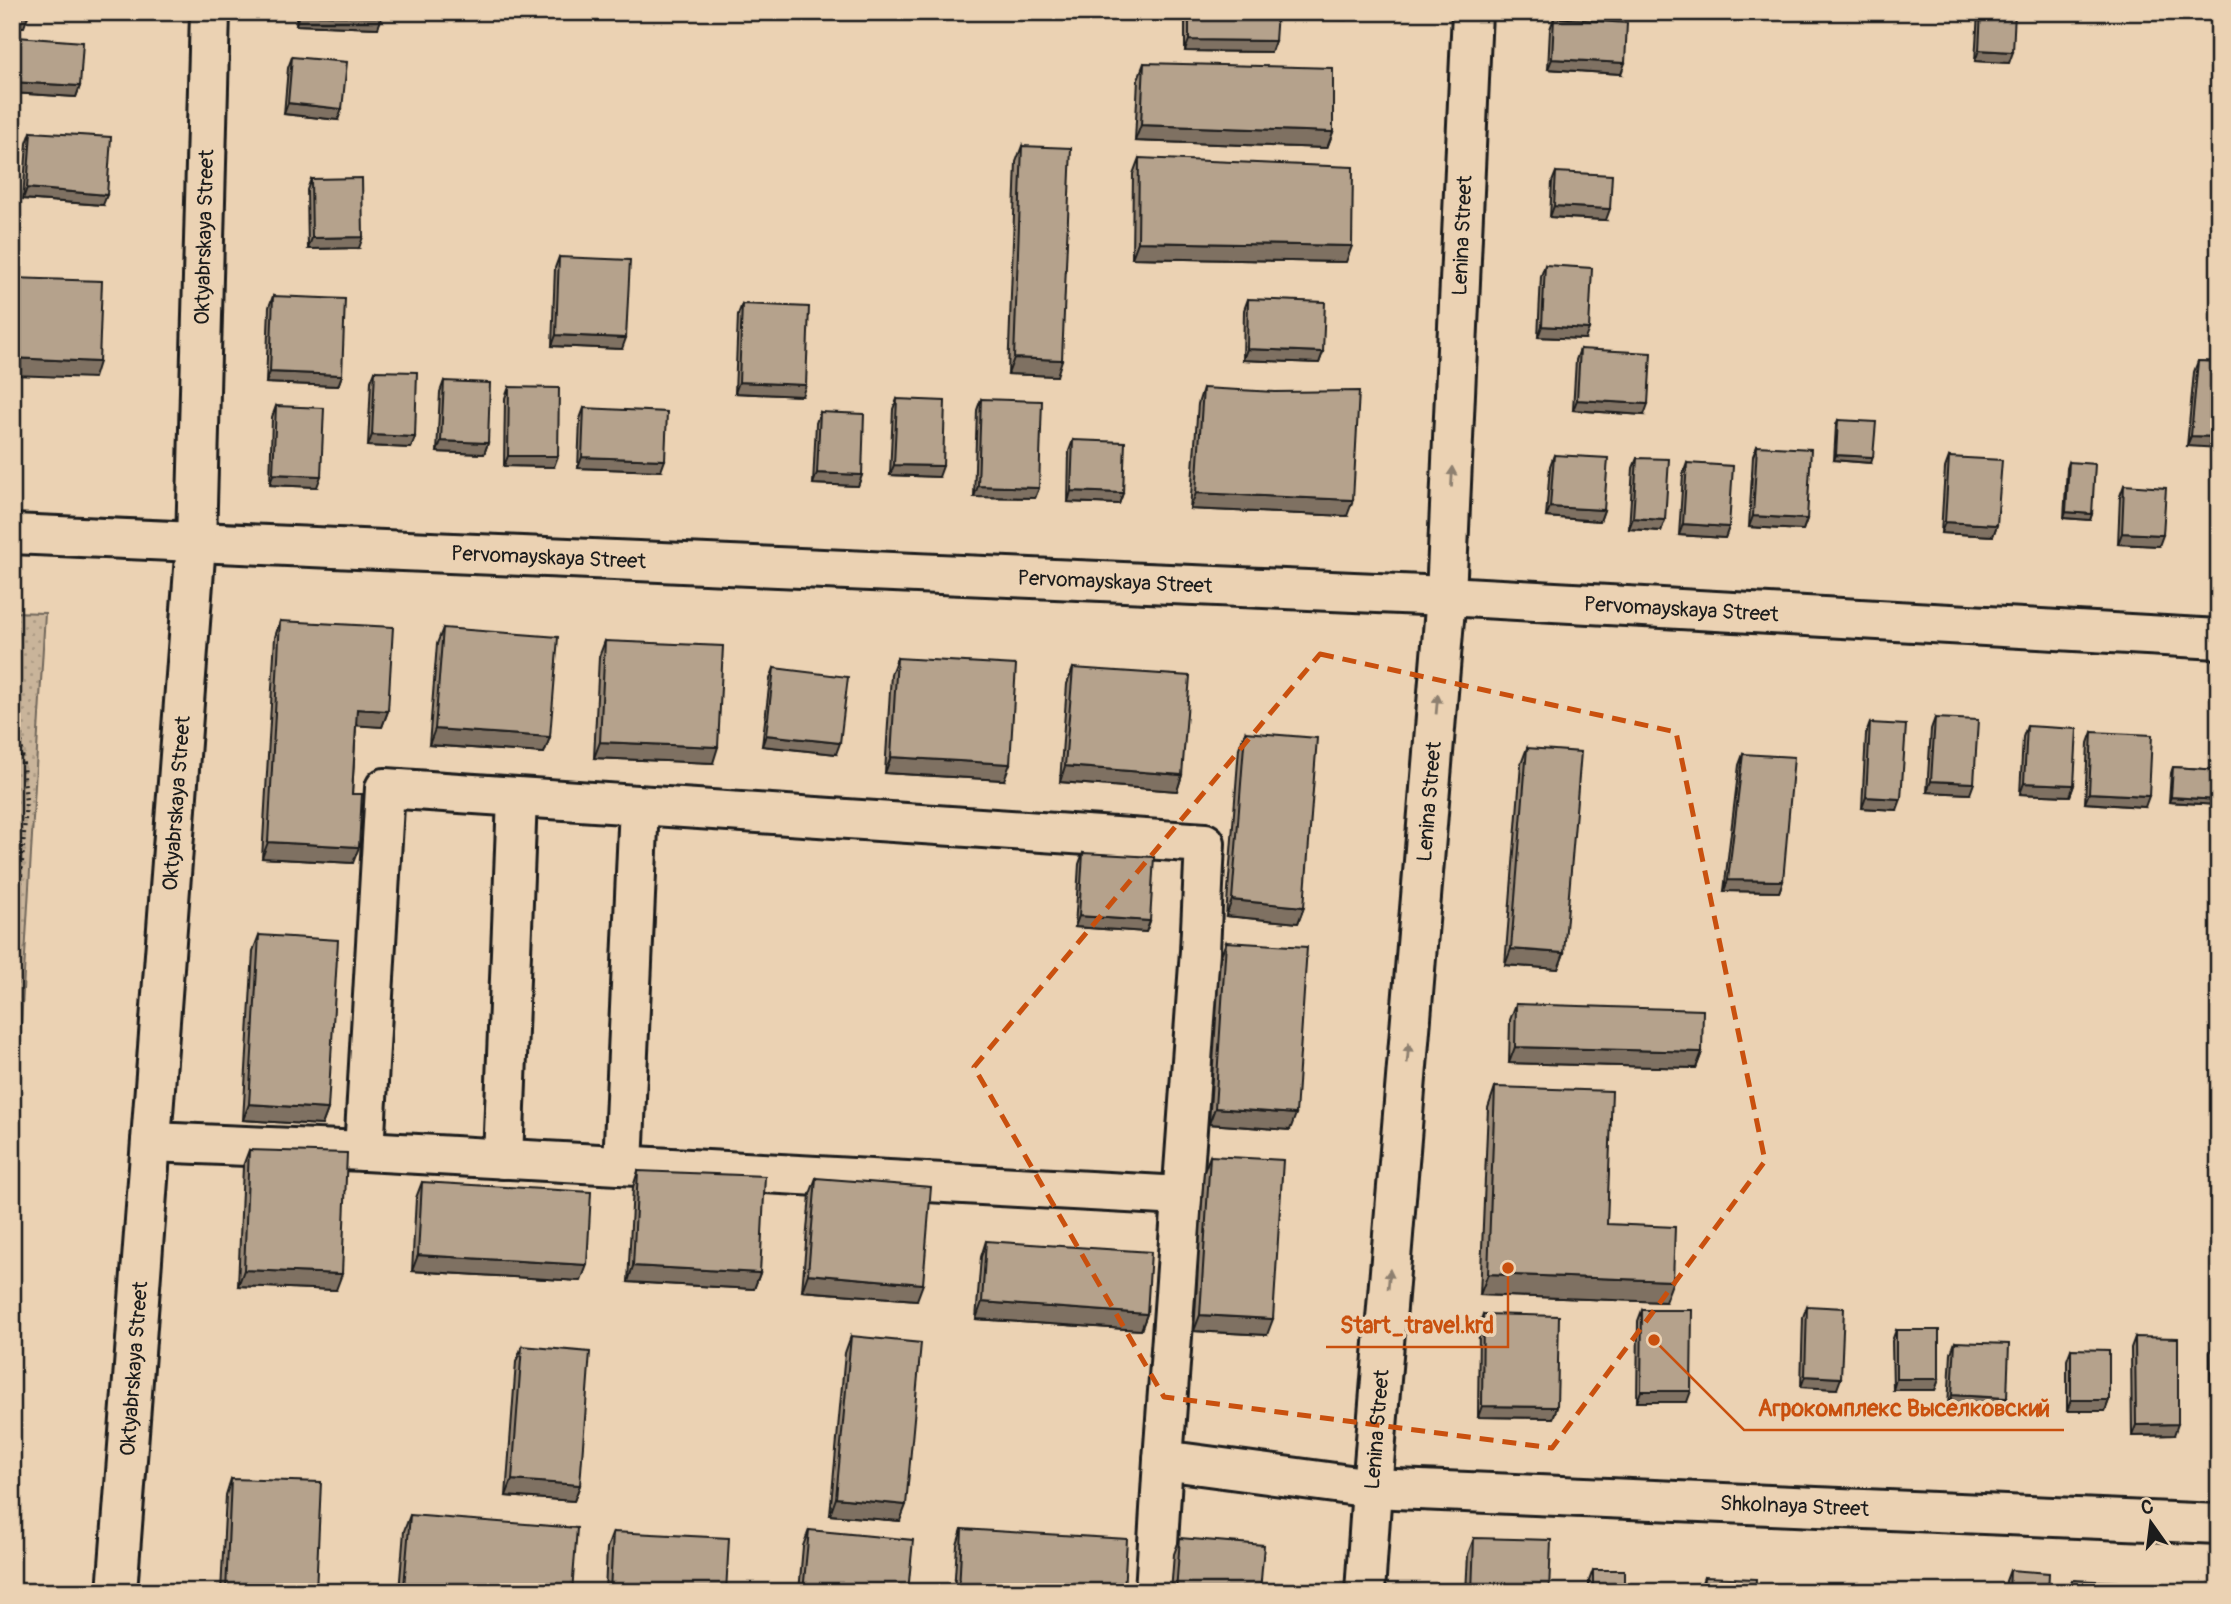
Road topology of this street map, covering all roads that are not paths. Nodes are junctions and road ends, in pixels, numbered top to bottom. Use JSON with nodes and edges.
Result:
{"nodes":[{"id":1,"x":211,"y":12,"type":"edge"},
{"id":2,"x":1472,"y":12,"type":"edge"},
{"id":3,"x":12,"y":534,"type":"edge"},
{"id":4,"x":196,"y":542,"type":"junction"},
{"id":5,"x":1446,"y":596,"type":"junction"},
{"id":6,"x":2219,"y":639,"type":"edge"},
{"id":7,"x":517,"y":797,"type":"junction"},
{"id":8,"x":639,"y":806,"type":"junction"},
{"id":9,"x":151,"y":1142,"type":"junction"},
{"id":10,"x":364,"y":1151,"type":"junction"},
{"id":11,"x":503,"y":1159,"type":"junction"},
{"id":12,"x":623,"y":1165,"type":"junction"},
{"id":13,"x":1182,"y":1196,"type":"junction"},
{"id":14,"x":1163,"y":1460,"type":"junction"},
{"id":15,"x":1371,"y":1488,"type":"junction"},
{"id":16,"x":2219,"y":1524,"type":"edge"},
{"id":17,"x":117,"y":1592,"type":"edge"},
{"id":18,"x":1155,"y":1592,"type":"edge"},
{"id":19,"x":1365,"y":1592,"type":"edge"}],
"edges":[{"from":1,"to":4,"type":"street","name":"Oktyabrskaya Street"},
{"from":5,"to":2,"type":"street","name":"Lenina Street","one_way":true},
{"from":3,"to":4,"type":"street","name":"Pervomayskaya Street"},
{"from":4,"to":5,"type":"street","name":"Pervomayskaya Street"},
{"from":4,"to":9,"type":"street","name":"Oktyabrskaya Street"},
{"from":5,"to":6,"type":"street","name":"Pervomayskaya Street"},
{"from":15,"to":5,"type":"street","name":"Lenina Street","one_way":true},
{"from":7,"to":8,"type":"street"},
{"from":7,"to":10,"type":"street"},
{"from":7,"to":11,"type":"street"},
{"from":8,"to":12,"type":"street"},
{"from":8,"to":13,"type":"street"},
{"from":9,"to":10,"type":"street"},
{"from":9,"to":17,"type":"street","name":"Oktyabrskaya Street"},
{"from":10,"to":11,"type":"street"},
{"from":11,"to":12,"type":"street"},
{"from":12,"to":13,"type":"street"},
{"from":13,"to":14,"type":"street"},
{"from":14,"to":15,"type":"street","name":"Shkolnaya Street"},
{"from":14,"to":18,"type":"street"},
{"from":15,"to":16,"type":"street","name":"Shkolnaya Street"},
{"from":15,"to":19,"type":"street","name":"Lenina Street"}]}
